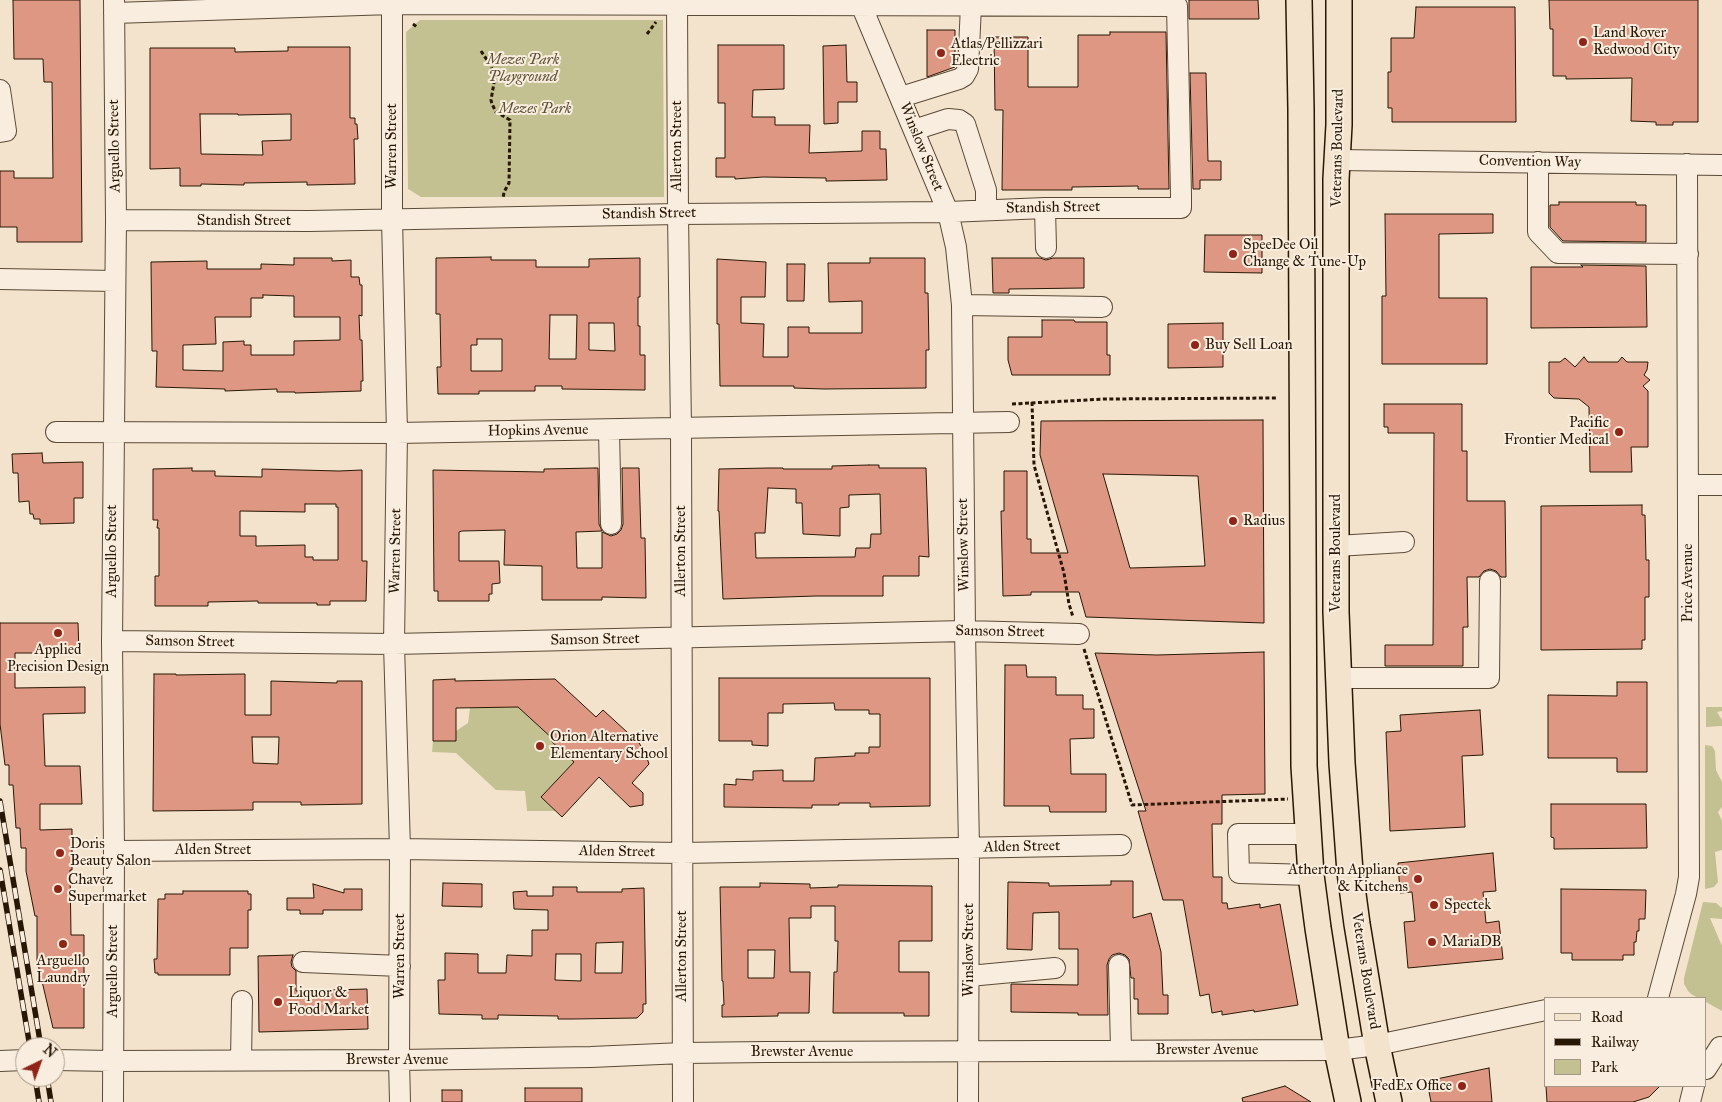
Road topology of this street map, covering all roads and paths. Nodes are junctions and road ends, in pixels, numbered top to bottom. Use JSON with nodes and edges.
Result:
{"nodes":[{"id":1,"x":1299,"y":0,"type":"edge"},
{"id":2,"x":1339,"y":0,"type":"edge"},
{"id":3,"x":392,"y":2,"type":"edge"},
{"id":4,"x":862,"y":2,"type":"edge"},
{"id":5,"x":677,"y":3,"type":"edge"},
{"id":6,"x":1016,"y":3,"type":"edge"},
{"id":7,"x":272,"y":4,"type":"edge"},
{"id":8,"x":114,"y":6,"type":"edge"},
{"id":9,"x":971,"y":6,"type":"junction"},
{"id":10,"x":657,"y":22,"type":"dead end"},
{"id":11,"x":412,"y":24,"type":"dead end"},
{"id":12,"x":418,"y":27,"type":"dead end"},
{"id":13,"x":647,"y":34,"type":"dead end"},
{"id":14,"x":481,"y":51,"type":"dead end"},
{"id":15,"x":0,"y":90,"type":"edge"},
{"id":16,"x":901,"y":97,"type":"junction"},
{"id":17,"x":1301,"y":109,"type":"junction"},
{"id":18,"x":914,"y":130,"type":"junction"},
{"id":19,"x":0,"y":132,"type":"edge"},
{"id":20,"x":1337,"y":160,"type":"junction"},
{"id":21,"x":1538,"y":162,"type":"junction"},
{"id":22,"x":1687,"y":164,"type":"junction"},
{"id":23,"x":1722,"y":165,"type":"edge"},
{"id":24,"x":503,"y":199,"type":"dead end"},
{"id":25,"x":1045,"y":208,"type":"junction"},
{"id":26,"x":986,"y":210,"type":"junction"},
{"id":27,"x":948,"y":212,"type":"junction"},
{"id":28,"x":678,"y":214,"type":"junction"},
{"id":29,"x":392,"y":219,"type":"junction"},
{"id":30,"x":116,"y":220,"type":"junction"},
{"id":31,"x":1046,"y":248,"type":"dead end"},
{"id":32,"x":1688,"y":254,"type":"junction"},
{"id":33,"x":0,"y":279,"type":"edge"},
{"id":34,"x":115,"y":281,"type":"junction"},
{"id":35,"x":962,"y":305,"type":"junction"},
{"id":36,"x":1102,"y":307,"type":"dead end"},
{"id":37,"x":1277,"y":398,"type":"dead end"},
{"id":38,"x":1032,"y":402,"type":"junction"},
{"id":39,"x":1008,"y":414,"type":"joint"},
{"id":40,"x":1302,"y":415,"type":"junction"},
{"id":41,"x":963,"y":422,"type":"junction"},
{"id":42,"x":681,"y":428,"type":"junction"},
{"id":43,"x":610,"y":430,"type":"junction"},
{"id":44,"x":56,"y":432,"type":"dead end"},
{"id":45,"x":113,"y":432,"type":"junction"},
{"id":46,"x":397,"y":434,"type":"junction"},
{"id":47,"x":1688,"y":485,"type":"junction"},
{"id":48,"x":1722,"y":485,"type":"edge"},
{"id":49,"x":611,"y":524,"type":"dead end"},
{"id":50,"x":1404,"y":542,"type":"dead end"},
{"id":51,"x":1336,"y":546,"type":"junction"},
{"id":52,"x":1490,"y":581,"type":"dead end"},
{"id":53,"x":965,"y":632,"type":"junction"},
{"id":54,"x":1079,"y":634,"type":"junction"},
{"id":55,"x":682,"y":639,"type":"junction"},
{"id":56,"x":112,"y":641,"type":"junction"},
{"id":57,"x":394,"y":644,"type":"junction"},
{"id":58,"x":1340,"y":678,"type":"junction"},
{"id":59,"x":1306,"y":799,"type":"junction"},
{"id":60,"x":1308,"y":834,"type":"junction"},
{"id":61,"x":1121,"y":845,"type":"dead end"},
{"id":62,"x":969,"y":848,"type":"junction"},
{"id":63,"x":400,"y":849,"type":"junction"},
{"id":64,"x":114,"y":851,"type":"junction"},
{"id":65,"x":682,"y":853,"type":"junction"},
{"id":66,"x":1311,"y":875,"type":"junction"},
{"id":67,"x":303,"y":962,"type":"dead end"},
{"id":68,"x":1119,"y":965,"type":"dead end"},
{"id":69,"x":400,"y":966,"type":"junction"},
{"id":70,"x":1055,"y":968,"type":"dead end"},
{"id":71,"x":969,"y":976,"type":"junction"},
{"id":72,"x":1658,"y":997,"type":"edge"},
{"id":73,"x":242,"y":1001,"type":"dead end"},
{"id":74,"x":1544,"y":1010,"type":"edge"},
{"id":75,"x":1716,"y":1044,"type":"edge"},
{"id":76,"x":1377,"y":1045,"type":"junction"},
{"id":77,"x":1121,"y":1050,"type":"junction"},
{"id":78,"x":1337,"y":1050,"type":"junction"},
{"id":79,"x":968,"y":1051,"type":"junction"},
{"id":80,"x":683,"y":1053,"type":"junction"},
{"id":81,"x":15,"y":1060,"type":"edge"},
{"id":82,"x":65,"y":1060,"type":"edge"},
{"id":83,"x":241,"y":1060,"type":"junction"},
{"id":84,"x":399,"y":1060,"type":"junction"},
{"id":85,"x":0,"y":1061,"type":"edge"},
{"id":86,"x":112,"y":1061,"type":"junction"},
{"id":87,"x":1707,"y":1066,"type":"edge"},
{"id":88,"x":1694,"y":1087,"type":"edge"},
{"id":89,"x":113,"y":1102,"type":"edge"},
{"id":90,"x":400,"y":1102,"type":"edge"},
{"id":91,"x":683,"y":1102,"type":"edge"},
{"id":92,"x":968,"y":1102,"type":"edge"},
{"id":93,"x":1348,"y":1102,"type":"edge"},
{"id":94,"x":1389,"y":1102,"type":"edge"},
{"id":95,"x":1690,"y":1102,"type":"edge"}],
"edges":[{"from":1,"to":17,"type":"main road"},
{"from":2,"to":20,"type":"main road","name":"Veterans Boulevard"},
{"from":3,"to":5,"type":"street"},
{"from":3,"to":7,"type":"street"},
{"from":3,"to":29,"type":"street","name":"Warren Street"},
{"from":4,"to":5,"type":"street"},
{"from":4,"to":9,"type":"street"},
{"from":4,"to":16,"type":"street","name":"Winslow Street"},
{"from":5,"to":28,"type":"street","name":"Allerton Street"},
{"from":6,"to":9,"type":"street"},
{"from":6,"to":25,"type":"street","name":"Standish Street"},
{"from":7,"to":8,"type":"street"},
{"from":8,"to":30,"type":"street","name":"Arguello Street"},
{"from":9,"to":16,"type":"street"},
{"from":10,"to":13,"type":"path"},
{"from":11,"to":12,"type":"path"},
{"from":14,"to":24,"type":"path"},
{"from":15,"to":19,"type":"street"},
{"from":16,"to":18,"type":"street","name":"Winslow Street"},
{"from":17,"to":20,"type":"main road"},
{"from":17,"to":40,"type":"main road"},
{"from":18,"to":26,"type":"street"},
{"from":18,"to":27,"type":"street","name":"Winslow Street"},
{"from":20,"to":21,"type":"street","name":"Convention Way"},
{"from":20,"to":51,"type":"main road","name":"Veterans Boulevard"},
{"from":21,"to":22,"type":"street","name":"Convention Way"},
{"from":21,"to":32,"type":"street"},
{"from":22,"to":23,"type":"street","name":"Convention Way"},
{"from":22,"to":32,"type":"street","name":"Price Avenue"},
{"from":25,"to":26,"type":"street","name":"Standish Street"},
{"from":25,"to":31,"type":"street"},
{"from":26,"to":27,"type":"street","name":"Standish Street"},
{"from":27,"to":28,"type":"street","name":"Standish Street"},
{"from":27,"to":35,"type":"street","name":"Winslow Street"},
{"from":28,"to":29,"type":"street","name":"Standish Street"},
{"from":28,"to":42,"type":"street","name":"Allerton Street"},
{"from":29,"to":30,"type":"street","name":"Standish Street"},
{"from":29,"to":46,"type":"street","name":"Warren Street"},
{"from":30,"to":34,"type":"street","name":"Arguello Street"},
{"from":32,"to":47,"type":"street","name":"Price Avenue"},
{"from":33,"to":34,"type":"street"},
{"from":34,"to":45,"type":"street","name":"Arguello Street"},
{"from":35,"to":36,"type":"street"},
{"from":35,"to":41,"type":"street","name":"Winslow Street"},
{"from":37,"to":38,"type":"path"},
{"from":38,"to":39,"type":"path"},
{"from":38,"to":54,"type":"path"},
{"from":39,"to":41,"type":"street","name":"Hopkins Avenue"},
{"from":40,"to":51,"type":"main road"},
{"from":40,"to":59,"type":"main road"},
{"from":41,"to":42,"type":"street","name":"Hopkins Avenue"},
{"from":41,"to":53,"type":"street","name":"Winslow Street"},
{"from":42,"to":43,"type":"street","name":"Hopkins Avenue"},
{"from":42,"to":55,"type":"street","name":"Allerton Street"},
{"from":43,"to":46,"type":"street","name":"Hopkins Avenue"},
{"from":43,"to":49,"type":"street"},
{"from":44,"to":45,"type":"street","name":"Hopkins Avenue"},
{"from":45,"to":46,"type":"street","name":"Hopkins Avenue"},
{"from":45,"to":56,"type":"street","name":"Arguello Street"},
{"from":46,"to":57,"type":"street","name":"Warren Street"},
{"from":47,"to":48,"type":"street"},
{"from":47,"to":72,"type":"street","name":"Price Avenue"},
{"from":50,"to":51,"type":"street"},
{"from":51,"to":58,"type":"main road","name":"Veterans Boulevard"},
{"from":52,"to":58,"type":"street"},
{"from":53,"to":54,"type":"street","name":"Samson Street"},
{"from":53,"to":55,"type":"street","name":"Samson Street"},
{"from":53,"to":62,"type":"street","name":"Winslow Street"},
{"from":54,"to":59,"type":"path"},
{"from":55,"to":57,"type":"street","name":"Samson Street"},
{"from":55,"to":65,"type":"street","name":"Allerton Street"},
{"from":56,"to":57,"type":"street","name":"Samson Street"},
{"from":56,"to":64,"type":"street","name":"Arguello Street"},
{"from":57,"to":63,"type":"street","name":"Warren Street"},
{"from":58,"to":76,"type":"main road","name":"Veterans Boulevard"},
{"from":59,"to":60,"type":"main road"},
{"from":60,"to":66,"type":"main road"},
{"from":60,"to":66,"type":"street"},
{"from":61,"to":62,"type":"street","name":"Alden Street"},
{"from":62,"to":65,"type":"street","name":"Alden Street"},
{"from":62,"to":71,"type":"street","name":"Winslow Street"},
{"from":63,"to":64,"type":"street","name":"Alden Street"},
{"from":63,"to":65,"type":"street","name":"Alden Street"},
{"from":63,"to":69,"type":"street","name":"Warren Street"},
{"from":64,"to":86,"type":"street","name":"Arguello Street"},
{"from":65,"to":80,"type":"street","name":"Allerton Street"},
{"from":66,"to":78,"type":"main road"},
{"from":67,"to":69,"type":"street"},
{"from":68,"to":77,"type":"street"},
{"from":69,"to":84,"type":"street","name":"Warren Street"},
{"from":70,"to":71,"type":"street"},
{"from":71,"to":79,"type":"street","name":"Winslow Street"},
{"from":73,"to":83,"type":"street"},
{"from":74,"to":76,"type":"street","name":"Brewster Avenue"},
{"from":75,"to":87,"type":"street"},
{"from":76,"to":78,"type":"street","name":"Brewster Avenue"},
{"from":76,"to":94,"type":"main road","name":"Veterans Boulevard"},
{"from":77,"to":78,"type":"street","name":"Brewster Avenue"},
{"from":77,"to":79,"type":"street","name":"Brewster Avenue"},
{"from":78,"to":93,"type":"main road"},
{"from":79,"to":80,"type":"street","name":"Brewster Avenue"},
{"from":79,"to":92,"type":"street","name":"Winslow Street"},
{"from":80,"to":84,"type":"street","name":"Brewster Avenue"},
{"from":80,"to":91,"type":"street","name":"Allerton Street"},
{"from":81,"to":85,"type":"street"},
{"from":82,"to":86,"type":"street","name":"Brewster Avenue"},
{"from":83,"to":84,"type":"street","name":"Brewster Avenue"},
{"from":83,"to":86,"type":"street","name":"Brewster Avenue"},
{"from":84,"to":90,"type":"street","name":"Warren Street"},
{"from":86,"to":89,"type":"street","name":"Arguello Street"},
{"from":88,"to":95,"type":"street"}]}
